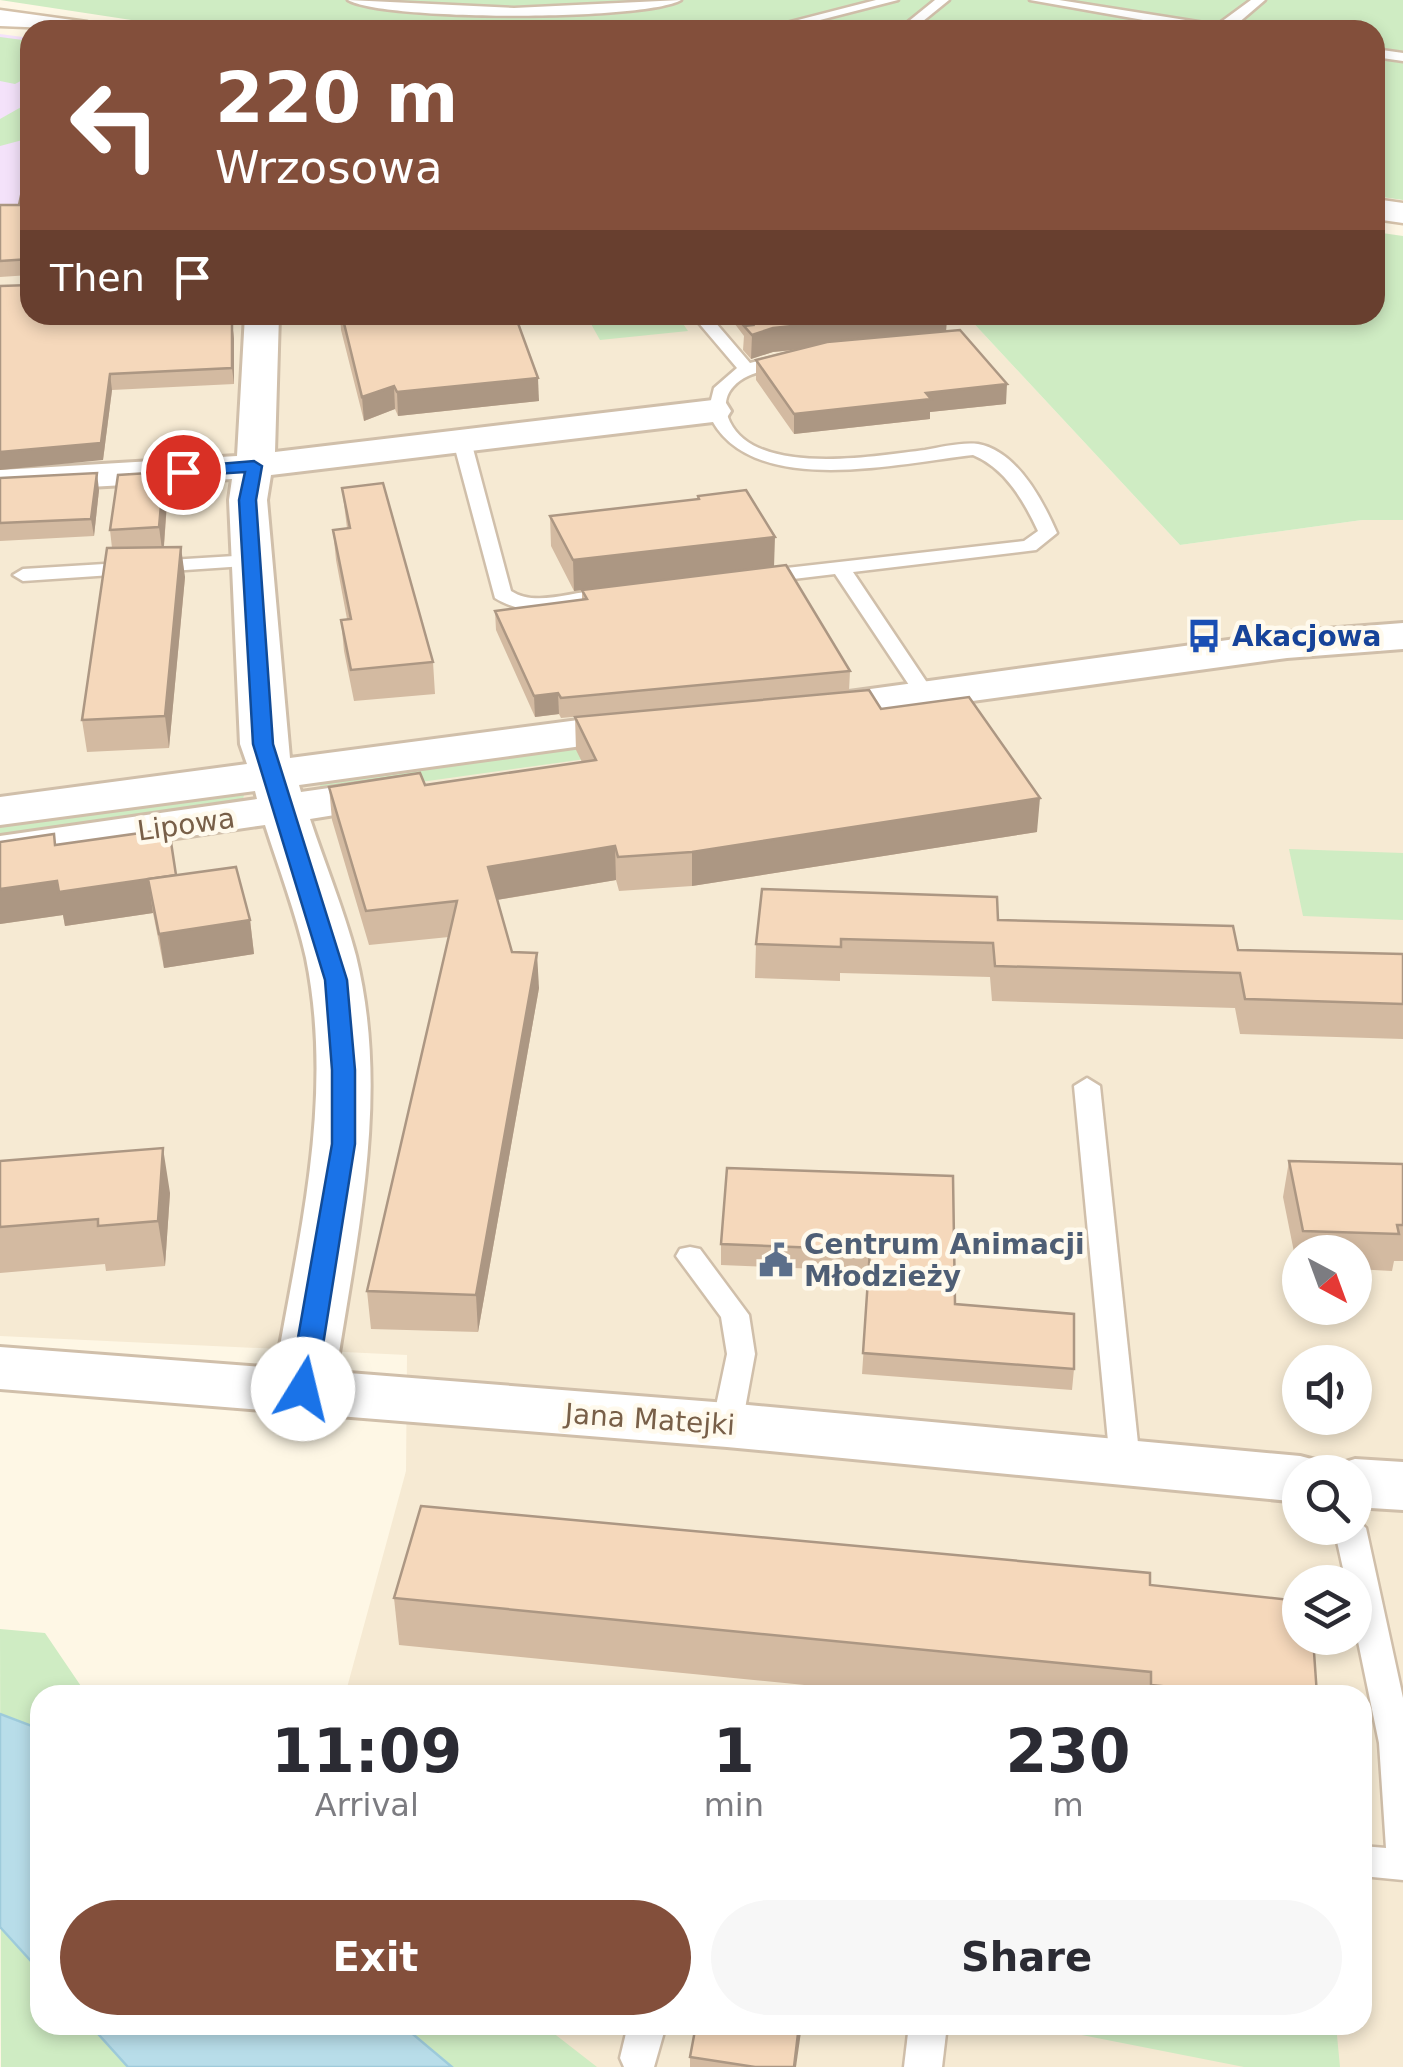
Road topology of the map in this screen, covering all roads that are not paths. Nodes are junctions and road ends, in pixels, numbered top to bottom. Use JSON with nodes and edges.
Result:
{"nodes":[{"id":1,"x":354,"y":0,"type":"edge"},
{"id":2,"x":464,"y":0,"type":"edge"},
{"id":3,"x":675,"y":0,"type":"edge"},
{"id":4,"x":892,"y":0,"type":"edge"},
{"id":5,"x":943,"y":0,"type":"edge"},
{"id":6,"x":1036,"y":0,"type":"edge"},
{"id":7,"x":1259,"y":0,"type":"edge"},
{"id":8,"x":443,"y":11,"type":"junction"},
{"id":9,"x":805,"y":20,"type":"edge"},
{"id":10,"x":917,"y":20,"type":"edge"},
{"id":11,"x":1159,"y":20,"type":"edge"},
{"id":12,"x":1233,"y":20,"type":"edge"},
{"id":13,"x":261,"y":325,"type":"edge"},
{"id":14,"x":709,"y":325,"type":"edge"},
{"id":15,"x":809,"y":357,"type":"edge"},
{"id":16,"x":746,"y":369,"type":"junction"},
{"id":17,"x":713,"y":411,"type":"junction"},
{"id":18,"x":462,"y":441,"type":"junction"},
{"id":19,"x":254,"y":466,"type":"junction"},
{"id":20,"x":0,"y":481,"type":"edge"},
{"id":21,"x":252,"y":561,"type":"junction"},
{"id":22,"x":840,"y":568,"type":"junction"},
{"id":23,"x":23,"y":575,"type":"dead end"},
{"id":24,"x":744,"y":580,"type":"edge"},
{"id":25,"x":630,"y":594,"type":"edge"},
{"id":26,"x":1403,"y":636,"type":"edge"},
{"id":27,"x":926,"y":696,"type":"junction"},
{"id":28,"x":768,"y":720,"type":"edge"},
{"id":29,"x":691,"y":733,"type":"edge"},
{"id":30,"x":275,"y":792,"type":"junction"},
{"id":31,"x":0,"y":810,"type":"edge"},
{"id":32,"x":0,"y":850,"type":"edge"},
{"id":33,"x":1088,"y":1086,"type":"dead end"},
{"id":34,"x":690,"y":1256,"type":"dead end"},
{"id":35,"x":0,"y":1368,"type":"edge"},
{"id":36,"x":303,"y":1389,"type":"junction"},
{"id":37,"x":728,"y":1425,"type":"junction"},
{"id":38,"x":1125,"y":1462,"type":"junction"},
{"id":39,"x":1282,"y":1477,"type":"edge"},
{"id":40,"x":1372,"y":1484,"type":"edge"},
{"id":41,"x":1403,"y":1486,"type":"edge"},
{"id":42,"x":1354,"y":1545,"type":"edge"},
{"id":43,"x":1403,"y":1846,"type":"edge"},
{"id":44,"x":1372,"y":1862,"type":"edge"},
{"id":45,"x":1403,"y":1865,"type":"edge"},
{"id":46,"x":927,"y":2035,"type":"edge"},
{"id":47,"x":923,"y":2067,"type":"edge"}],
"edges":[{"from":1,"to":8,"type":"lane"},
{"from":2,"to":8,"type":"lane"},
{"from":3,"to":8,"type":"lane"},
{"from":4,"to":9,"type":"lane"},
{"from":5,"to":10,"type":"lane"},
{"from":6,"to":11,"type":"lane"},
{"from":7,"to":12,"type":"lane"},
{"from":13,"to":19,"type":"street"},
{"from":14,"to":16,"type":"lane"},
{"from":15,"to":16,"type":"lane"},
{"from":16,"to":17,"type":"lane"},
{"from":17,"to":18,"type":"street"},
{"from":17,"to":22,"type":"lane"},
{"from":18,"to":19,"type":"street"},
{"from":18,"to":25,"type":"lane"},
{"from":19,"to":20,"type":"street"},
{"from":19,"to":21,"type":"street"},
{"from":21,"to":23,"type":"lane"},
{"from":21,"to":30,"type":"street"},
{"from":22,"to":24,"type":"lane"},
{"from":22,"to":27,"type":"lane"},
{"from":26,"to":27,"type":"street"},
{"from":27,"to":28,"type":"street"},
{"from":29,"to":30,"type":"street","name":"Lipowa"},
{"from":30,"to":31,"type":"street","name":"Lipowa"},
{"from":30,"to":32,"type":"street","name":"Lipowa"},
{"from":30,"to":36,"type":"street"},
{"from":33,"to":38,"type":"lane"},
{"from":34,"to":37,"type":"lane"},
{"from":35,"to":36,"type":"street","name":"Jana Matejki"},
{"from":36,"to":37,"type":"street","name":"Jana Matejki"},
{"from":37,"to":38,"type":"street","name":"Jana Matejki"},
{"from":38,"to":39,"type":"street","name":"Jana Matejki"},
{"from":40,"to":41,"type":"street"},
{"from":42,"to":43,"type":"lane"},
{"from":44,"to":45,"type":"lane"},
{"from":46,"to":47,"type":"lane"}]}
